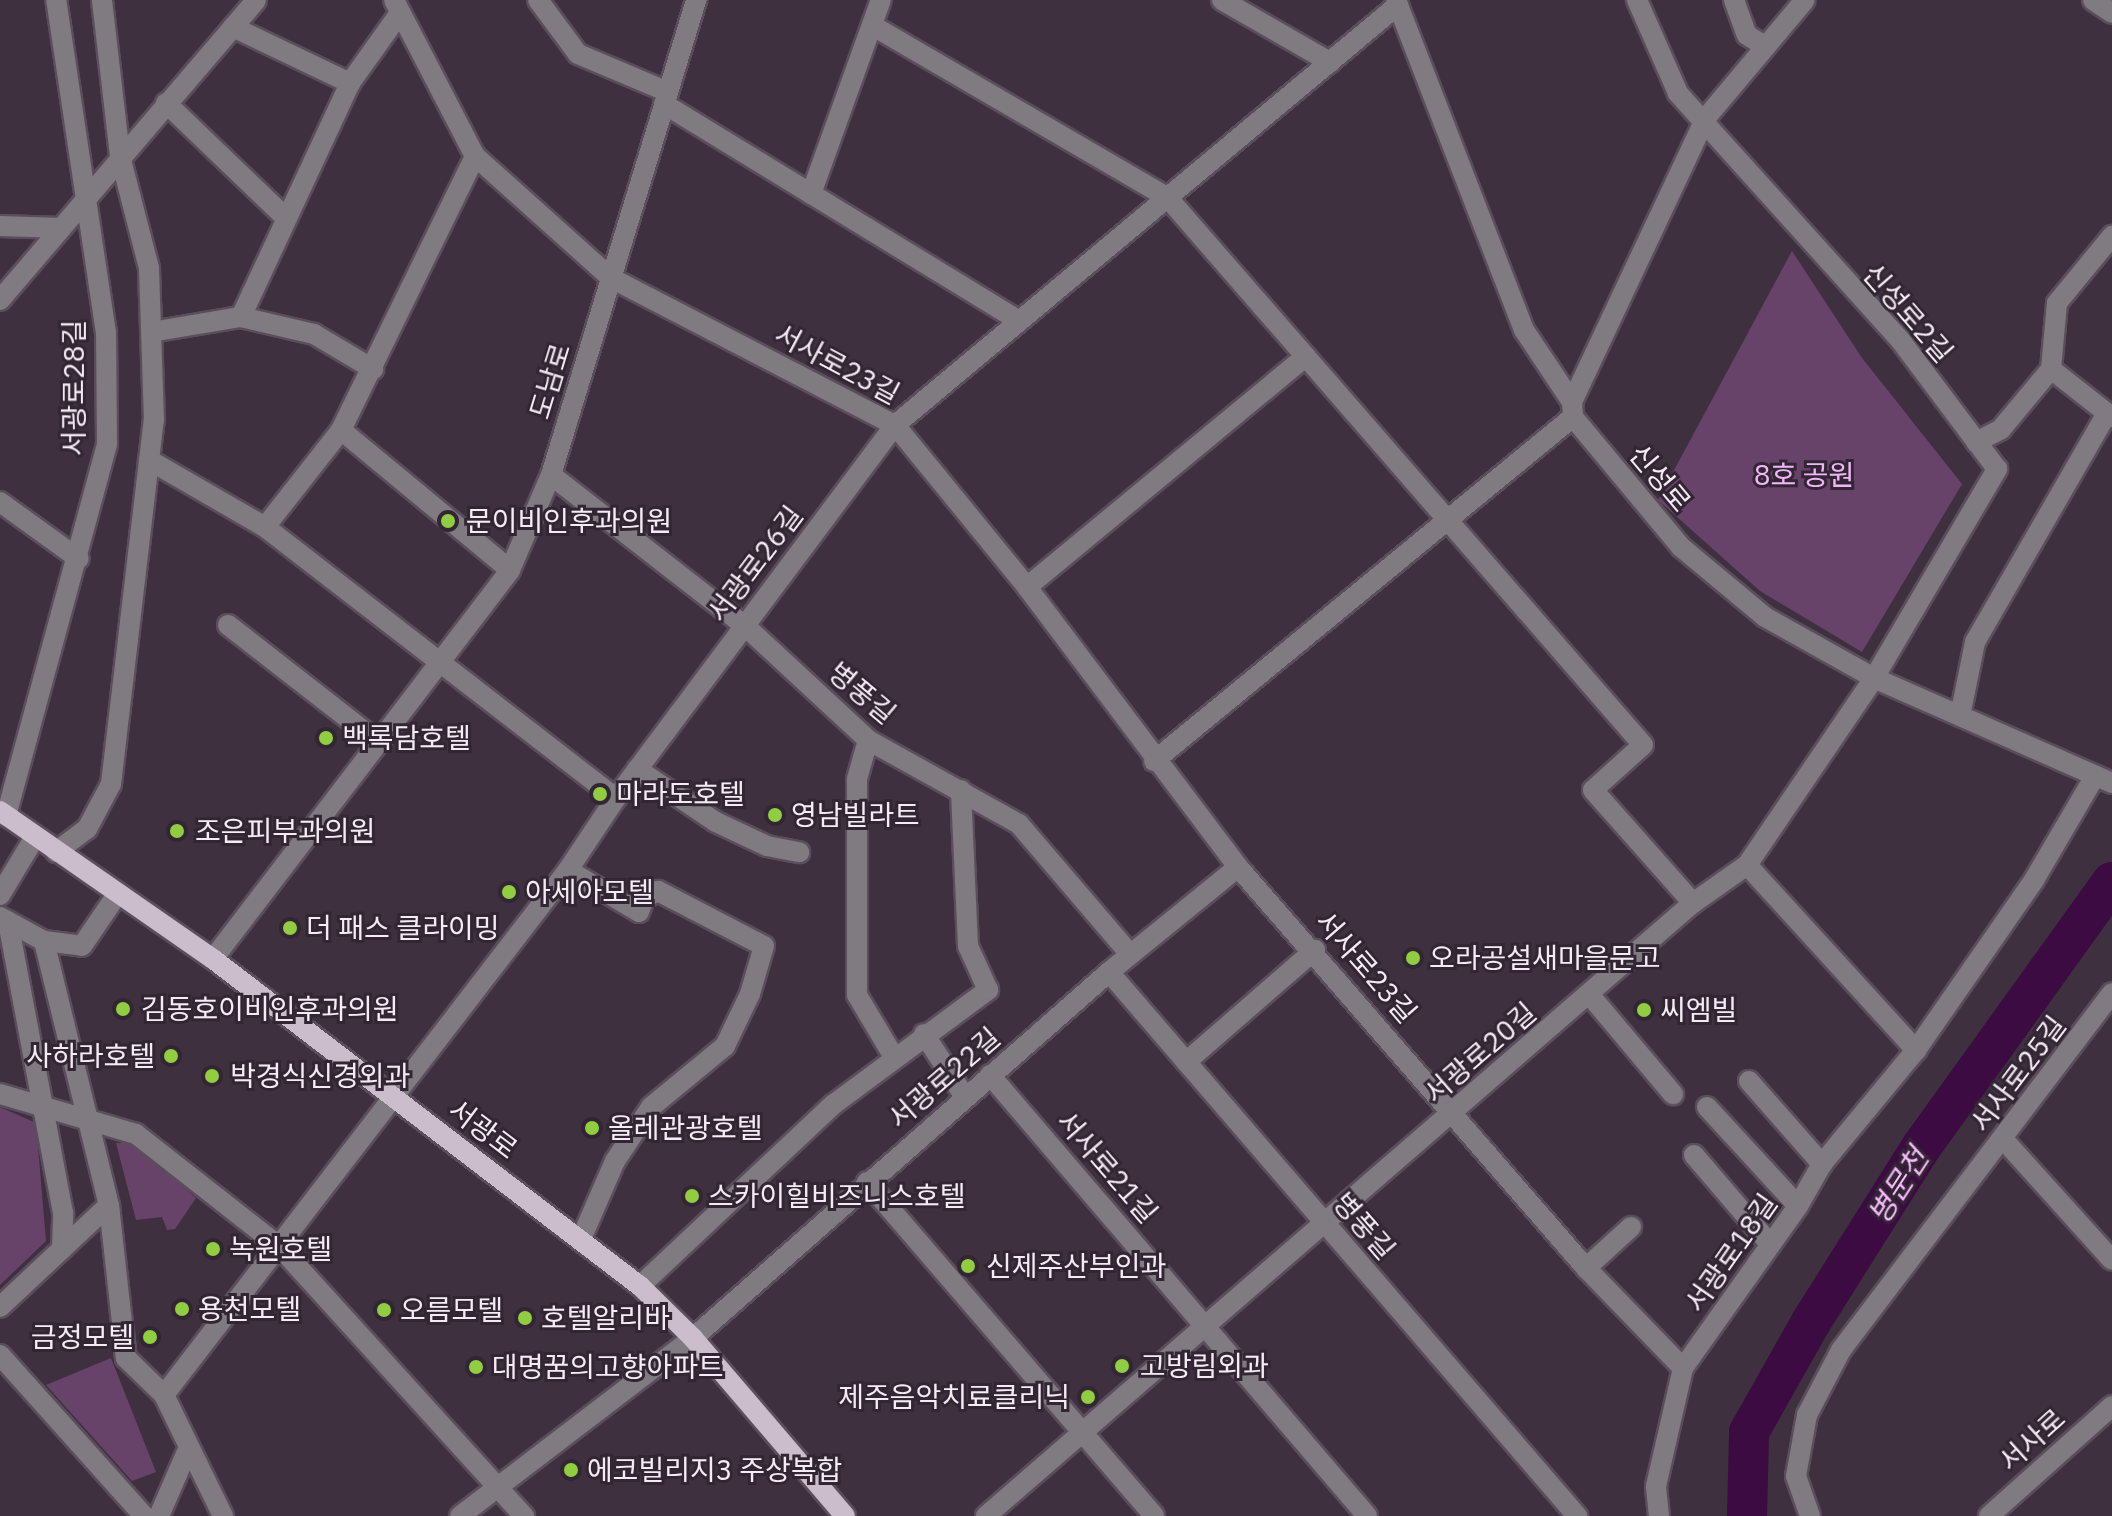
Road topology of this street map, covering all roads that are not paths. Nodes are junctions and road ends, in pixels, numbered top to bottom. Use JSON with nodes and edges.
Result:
{"nodes":[{"id":1,"x":56,"y":0,"type":"edge"},
{"id":2,"x":102,"y":0,"type":"edge"},
{"id":3,"x":256,"y":0,"type":"edge"},
{"id":4,"x":538,"y":0,"type":"edge"},
{"id":5,"x":696,"y":0,"type":"edge"},
{"id":6,"x":881,"y":0,"type":"edge"},
{"id":7,"x":1222,"y":0,"type":"edge"},
{"id":8,"x":1637,"y":0,"type":"edge"},
{"id":9,"x":1734,"y":0,"type":"edge"},
{"id":10,"x":1805,"y":0,"type":"edge"},
{"id":11,"x":2093,"y":0,"type":"edge"},
{"id":12,"x":1397,"y":2,"type":"edge"},
{"id":13,"x":397,"y":6,"type":"edge"},
{"id":14,"x":2112,"y":13,"type":"edge"},
{"id":15,"x":873,"y":26,"type":"junction"},
{"id":16,"x":233,"y":27,"type":"junction"},
{"id":17,"x":1766,"y":47,"type":"junction"},
{"id":18,"x":1330,"y":62,"type":"junction"},
{"id":19,"x":350,"y":83,"type":"junction"},
{"id":20,"x":666,"y":98,"type":"junction"},
{"id":21,"x":166,"y":103,"type":"junction"},
{"id":22,"x":1705,"y":119,"type":"junction"},
{"id":23,"x":120,"y":156,"type":"junction"},
{"id":24,"x":475,"y":156,"type":"junction"},
{"id":25,"x":811,"y":194,"type":"junction"},
{"id":26,"x":1168,"y":198,"type":"junction"},
{"id":27,"x":85,"y":202,"type":"junction"},
{"id":28,"x":284,"y":216,"type":"junction"},
{"id":29,"x":0,"y":226,"type":"edge"},
{"id":30,"x":61,"y":228,"type":"junction"},
{"id":31,"x":2112,"y":236,"type":"edge"},
{"id":32,"x":611,"y":278,"type":"junction"},
{"id":33,"x":0,"y":300,"type":"edge"},
{"id":34,"x":241,"y":317,"type":"junction"},
{"id":35,"x":1019,"y":321,"type":"junction"},
{"id":36,"x":151,"y":332,"type":"junction"},
{"id":37,"x":1306,"y":356,"type":"junction"},
{"id":38,"x":373,"y":369,"type":"junction"},
{"id":39,"x":2051,"y":369,"type":"junction"},
{"id":40,"x":1573,"y":409,"type":"junction"},
{"id":41,"x":2110,"y":415,"type":"edge"},
{"id":42,"x":895,"y":425,"type":"junction"},
{"id":43,"x":341,"y":430,"type":"junction"},
{"id":44,"x":1976,"y":442,"type":"junction"},
{"id":45,"x":149,"y":460,"type":"junction"},
{"id":46,"x":551,"y":475,"type":"junction"},
{"id":47,"x":0,"y":502,"type":"edge"},
{"id":48,"x":1447,"y":516,"type":"junction"},
{"id":49,"x":265,"y":527,"type":"junction"},
{"id":50,"x":79,"y":559,"type":"junction"},
{"id":51,"x":510,"y":570,"type":"junction"},
{"id":52,"x":1027,"y":587,"type":"junction"},
{"id":53,"x":228,"y":625,"type":"dead end"},
{"id":54,"x":744,"y":625,"type":"junction"},
{"id":55,"x":437,"y":662,"type":"junction"},
{"id":56,"x":1874,"y":678,"type":"junction"},
{"id":57,"x":1960,"y":716,"type":"junction"},
{"id":58,"x":868,"y":740,"type":"junction"},
{"id":59,"x":377,"y":741,"type":"junction"},
{"id":60,"x":1154,"y":761,"type":"junction"},
{"id":61,"x":637,"y":769,"type":"junction"},
{"id":62,"x":2106,"y":780,"type":"edge"},
{"id":63,"x":961,"y":790,"type":"junction"},
{"id":64,"x":616,"y":798,"type":"junction"},
{"id":65,"x":3,"y":814,"type":"edge"},
{"id":66,"x":35,"y":837,"type":"junction"},
{"id":67,"x":56,"y":852,"type":"junction"},
{"id":68,"x":799,"y":852,"type":"dead end"},
{"id":69,"x":1747,"y":865,"type":"junction"},
{"id":70,"x":1238,"y":867,"type":"junction"},
{"id":71,"x":568,"y":870,"type":"junction"},
{"id":72,"x":118,"y":893,"type":"junction"},
{"id":73,"x":0,"y":895,"type":"edge"},
{"id":74,"x":1693,"y":903,"type":"junction"},
{"id":75,"x":4,"y":919,"type":"edge"},
{"id":76,"x":44,"y":941,"type":"junction"},
{"id":77,"x":1315,"y":950,"type":"junction"},
{"id":78,"x":1130,"y":954,"type":"junction"},
{"id":79,"x":213,"y":959,"type":"junction"},
{"id":80,"x":1109,"y":972,"type":"junction"},
{"id":81,"x":2112,"y":993,"type":"edge"},
{"id":82,"x":1589,"y":994,"type":"junction"},
{"id":83,"x":924,"y":1034,"type":"junction"},
{"id":84,"x":1916,"y":1050,"type":"junction"},
{"id":85,"x":894,"y":1057,"type":"junction"},
{"id":86,"x":1186,"y":1062,"type":"junction"},
{"id":87,"x":990,"y":1075,"type":"junction"},
{"id":88,"x":1749,"y":1081,"type":"dead end"},
{"id":89,"x":0,"y":1094,"type":"edge"},
{"id":90,"x":1673,"y":1094,"type":"dead end"},
{"id":91,"x":394,"y":1096,"type":"junction"},
{"id":92,"x":965,"y":1097,"type":"junction"},
{"id":93,"x":1707,"y":1107,"type":"dead end"},
{"id":94,"x":44,"y":1109,"type":"junction"},
{"id":95,"x":1455,"y":1113,"type":"junction"},
{"id":96,"x":89,"y":1121,"type":"junction"},
{"id":97,"x":2004,"y":1140,"type":"junction"},
{"id":98,"x":1694,"y":1155,"type":"dead end"},
{"id":99,"x":1822,"y":1164,"type":"junction"},
{"id":100,"x":867,"y":1182,"type":"junction"},
{"id":101,"x":109,"y":1205,"type":"junction"},
{"id":102,"x":1798,"y":1206,"type":"junction"},
{"id":103,"x":1324,"y":1223,"type":"junction"},
{"id":104,"x":1631,"y":1227,"type":"dead end"},
{"id":105,"x":581,"y":1239,"type":"junction"},
{"id":106,"x":1771,"y":1245,"type":"junction"},
{"id":107,"x":279,"y":1246,"type":"junction"},
{"id":108,"x":62,"y":1249,"type":"junction"},
{"id":109,"x":2112,"y":1260,"type":"edge"},
{"id":110,"x":1586,"y":1268,"type":"junction"},
{"id":111,"x":640,"y":1286,"type":"junction"},
{"id":112,"x":0,"y":1307,"type":"edge"},
{"id":113,"x":1205,"y":1324,"type":"junction"},
{"id":114,"x":693,"y":1338,"type":"junction"},
{"id":115,"x":0,"y":1355,"type":"edge"},
{"id":116,"x":1683,"y":1368,"type":"junction"},
{"id":117,"x":164,"y":1395,"type":"junction"},
{"id":118,"x":2112,"y":1406,"type":"edge"},
{"id":119,"x":1082,"y":1435,"type":"junction"},
{"id":120,"x":189,"y":1447,"type":"junction"},
{"id":121,"x":498,"y":1486,"type":"junction"},
{"id":122,"x":144,"y":1516,"type":"edge"},
{"id":123,"x":159,"y":1516,"type":"edge"},
{"id":124,"x":223,"y":1516,"type":"edge"},
{"id":125,"x":460,"y":1516,"type":"edge"},
{"id":126,"x":524,"y":1516,"type":"edge"},
{"id":127,"x":845,"y":1516,"type":"edge"},
{"id":128,"x":986,"y":1516,"type":"edge"},
{"id":129,"x":1154,"y":1516,"type":"edge"},
{"id":130,"x":1367,"y":1516,"type":"edge"},
{"id":131,"x":1577,"y":1516,"type":"edge"},
{"id":132,"x":1659,"y":1516,"type":"edge"},
{"id":133,"x":1810,"y":1516,"type":"edge"},
{"id":134,"x":1989,"y":1516,"type":"edge"}],
"edges":[{"from":1,"to":27,"type":"street","name":"서광로28길"},
{"from":2,"to":23,"type":"street"},
{"from":3,"to":16,"type":"street"},
{"from":4,"to":20,"type":"street"},
{"from":5,"to":20,"type":"street","name":"도남로"},
{"from":6,"to":15,"type":"street"},
{"from":7,"to":18,"type":"street"},
{"from":8,"to":22,"type":"street","name":"신성로2길"},
{"from":9,"to":17,"type":"street"},
{"from":10,"to":17,"type":"street"},
{"from":11,"to":14,"type":"street"},
{"from":12,"to":18,"type":"street","name":"서광로26길"},
{"from":12,"to":40,"type":"street","name":"신성로"},
{"from":13,"to":19,"type":"street"},
{"from":13,"to":24,"type":"street"},
{"from":15,"to":25,"type":"street"},
{"from":15,"to":26,"type":"street"},
{"from":16,"to":19,"type":"street"},
{"from":16,"to":21,"type":"street"},
{"from":17,"to":22,"type":"street"},
{"from":18,"to":26,"type":"street","name":"서광로26길"},
{"from":19,"to":28,"type":"street"},
{"from":20,"to":25,"type":"street"},
{"from":20,"to":32,"type":"street","name":"도남로"},
{"from":21,"to":23,"type":"street"},
{"from":21,"to":28,"type":"street"},
{"from":22,"to":40,"type":"street"},
{"from":22,"to":44,"type":"street","name":"신성로2길"},
{"from":23,"to":27,"type":"street"},
{"from":23,"to":36,"type":"street"},
{"from":24,"to":32,"type":"street","name":"서사로23길"},
{"from":24,"to":38,"type":"street"},
{"from":25,"to":35,"type":"street"},
{"from":26,"to":35,"type":"street","name":"서광로26길"},
{"from":26,"to":37,"type":"street"},
{"from":27,"to":30,"type":"street"},
{"from":27,"to":50,"type":"street","name":"서광로28길"},
{"from":28,"to":34,"type":"street"},
{"from":29,"to":30,"type":"street"},
{"from":30,"to":33,"type":"street"},
{"from":31,"to":39,"type":"street"},
{"from":32,"to":42,"type":"street","name":"서사로23길"},
{"from":32,"to":46,"type":"street","name":"도남로"},
{"from":34,"to":36,"type":"street"},
{"from":34,"to":38,"type":"street"},
{"from":35,"to":42,"type":"street","name":"서광로26길"},
{"from":36,"to":45,"type":"street"},
{"from":37,"to":48,"type":"street"},
{"from":37,"to":52,"type":"street"},
{"from":38,"to":43,"type":"street"},
{"from":39,"to":41,"type":"street"},
{"from":39,"to":44,"type":"street"},
{"from":40,"to":48,"type":"street"},
{"from":40,"to":56,"type":"street","name":"신성로"},
{"from":41,"to":57,"type":"street"},
{"from":42,"to":52,"type":"street","name":"서사로23길"},
{"from":42,"to":54,"type":"street","name":"서광로26길"},
{"from":43,"to":49,"type":"street"},
{"from":43,"to":51,"type":"street"},
{"from":44,"to":56,"type":"street","name":"신성로2길"},
{"from":45,"to":49,"type":"street"},
{"from":45,"to":67,"type":"street"},
{"from":46,"to":51,"type":"street","name":"도남로"},
{"from":46,"to":54,"type":"street","name":"병풍길"},
{"from":47,"to":50,"type":"street"},
{"from":48,"to":60,"type":"street"},
{"from":48,"to":74,"type":"street"},
{"from":49,"to":55,"type":"street"},
{"from":50,"to":65,"type":"street","name":"서광로28길"},
{"from":51,"to":55,"type":"street","name":"도남로"},
{"from":52,"to":60,"type":"street","name":"서사로23길"},
{"from":53,"to":59,"type":"street"},
{"from":54,"to":58,"type":"street","name":"병풍길"},
{"from":54,"to":61,"type":"street","name":"서광로26길"},
{"from":55,"to":59,"type":"street","name":"도남로"},
{"from":55,"to":64,"type":"street"},
{"from":56,"to":57,"type":"street","name":"신성로"},
{"from":56,"to":69,"type":"street","name":"서광로20길"},
{"from":57,"to":62,"type":"street","name":"신성로"},
{"from":58,"to":63,"type":"street","name":"병풍길"},
{"from":58,"to":85,"type":"street"},
{"from":59,"to":79,"type":"street","name":"도남로"},
{"from":60,"to":70,"type":"street","name":"서사로23길"},
{"from":61,"to":64,"type":"street","name":"서광로26길"},
{"from":61,"to":68,"type":"street"},
{"from":62,"to":84,"type":"street","name":"서광로18길"},
{"from":63,"to":78,"type":"street","name":"병풍길"},
{"from":63,"to":83,"type":"street"},
{"from":64,"to":71,"type":"street","name":"서광로26길"},
{"from":65,"to":66,"type":"main road","name":"서광로"},
{"from":66,"to":67,"type":"main road","name":"서광로"},
{"from":66,"to":73,"type":"street"},
{"from":67,"to":72,"type":"main road","name":"서광로"},
{"from":69,"to":74,"type":"street","name":"서광로20길"},
{"from":69,"to":84,"type":"street"},
{"from":70,"to":77,"type":"street","name":"서사로23길"},
{"from":70,"to":78,"type":"street","name":"서광로22길"},
{"from":71,"to":91,"type":"street","name":"서광로26길"},
{"from":71,"to":105,"type":"street"},
{"from":72,"to":76,"type":"street"},
{"from":72,"to":79,"type":"main road","name":"서광로"},
{"from":74,"to":82,"type":"street","name":"서광로20길"},
{"from":75,"to":76,"type":"street"},
{"from":75,"to":94,"type":"street"},
{"from":76,"to":96,"type":"street"},
{"from":77,"to":86,"type":"street"},
{"from":77,"to":95,"type":"street","name":"서사로23길"},
{"from":78,"to":80,"type":"street","name":"서광로22길"},
{"from":79,"to":91,"type":"main road","name":"서광로"},
{"from":80,"to":86,"type":"street","name":"병풍길"},
{"from":80,"to":87,"type":"street","name":"서광로22길"},
{"from":81,"to":97,"type":"street","name":"서사로25길"},
{"from":82,"to":90,"type":"street"},
{"from":82,"to":95,"type":"street","name":"서광로20길"},
{"from":83,"to":85,"type":"street"},
{"from":83,"to":92,"type":"street"},
{"from":84,"to":99,"type":"street","name":"서광로18길"},
{"from":85,"to":111,"type":"street"},
{"from":86,"to":103,"type":"street","name":"병풍길"},
{"from":87,"to":92,"type":"street","name":"서광로22길"},
{"from":87,"to":113,"type":"street","name":"서사로21길"},
{"from":88,"to":99,"type":"street"},
{"from":89,"to":94,"type":"street"},
{"from":91,"to":105,"type":"main road","name":"서광로"},
{"from":91,"to":107,"type":"street","name":"서광로26길"},
{"from":92,"to":100,"type":"street","name":"서광로22길"},
{"from":93,"to":102,"type":"street"},
{"from":94,"to":96,"type":"street"},
{"from":94,"to":108,"type":"street"},
{"from":95,"to":103,"type":"street","name":"서광로20길"},
{"from":95,"to":110,"type":"street","name":"서사로23길"},
{"from":96,"to":101,"type":"street"},
{"from":96,"to":107,"type":"street"},
{"from":97,"to":109,"type":"street"},
{"from":97,"to":133,"type":"street","name":"서사로25길"},
{"from":98,"to":106,"type":"street"},
{"from":99,"to":102,"type":"street","name":"서광로18길"},
{"from":100,"to":114,"type":"street","name":"서광로22길"},
{"from":100,"to":119,"type":"street"},
{"from":101,"to":108,"type":"street"},
{"from":101,"to":117,"type":"street"},
{"from":102,"to":106,"type":"street","name":"서광로18길"},
{"from":103,"to":113,"type":"street","name":"서광로20길"},
{"from":103,"to":131,"type":"street","name":"병풍길"},
{"from":104,"to":110,"type":"street"},
{"from":105,"to":111,"type":"main road","name":"서광로"},
{"from":106,"to":116,"type":"street","name":"서광로18길"},
{"from":107,"to":117,"type":"street","name":"서광로26길"},
{"from":107,"to":121,"type":"street"},
{"from":108,"to":112,"type":"street"},
{"from":110,"to":116,"type":"street","name":"서사로23길"},
{"from":111,"to":114,"type":"main road","name":"서광로"},
{"from":113,"to":119,"type":"street","name":"서광로20길"},
{"from":113,"to":130,"type":"street","name":"서사로21길"},
{"from":114,"to":121,"type":"street","name":"서광로22길"},
{"from":114,"to":127,"type":"main road","name":"서광로"},
{"from":115,"to":122,"type":"street"},
{"from":116,"to":132,"type":"street","name":"서광로18길"},
{"from":117,"to":120,"type":"street"},
{"from":118,"to":134,"type":"street","name":"서사로"},
{"from":119,"to":128,"type":"street","name":"서광로20길"},
{"from":119,"to":129,"type":"street"},
{"from":120,"to":123,"type":"street"},
{"from":120,"to":124,"type":"street"},
{"from":121,"to":125,"type":"street","name":"서광로22길"},
{"from":121,"to":126,"type":"street"}]}
